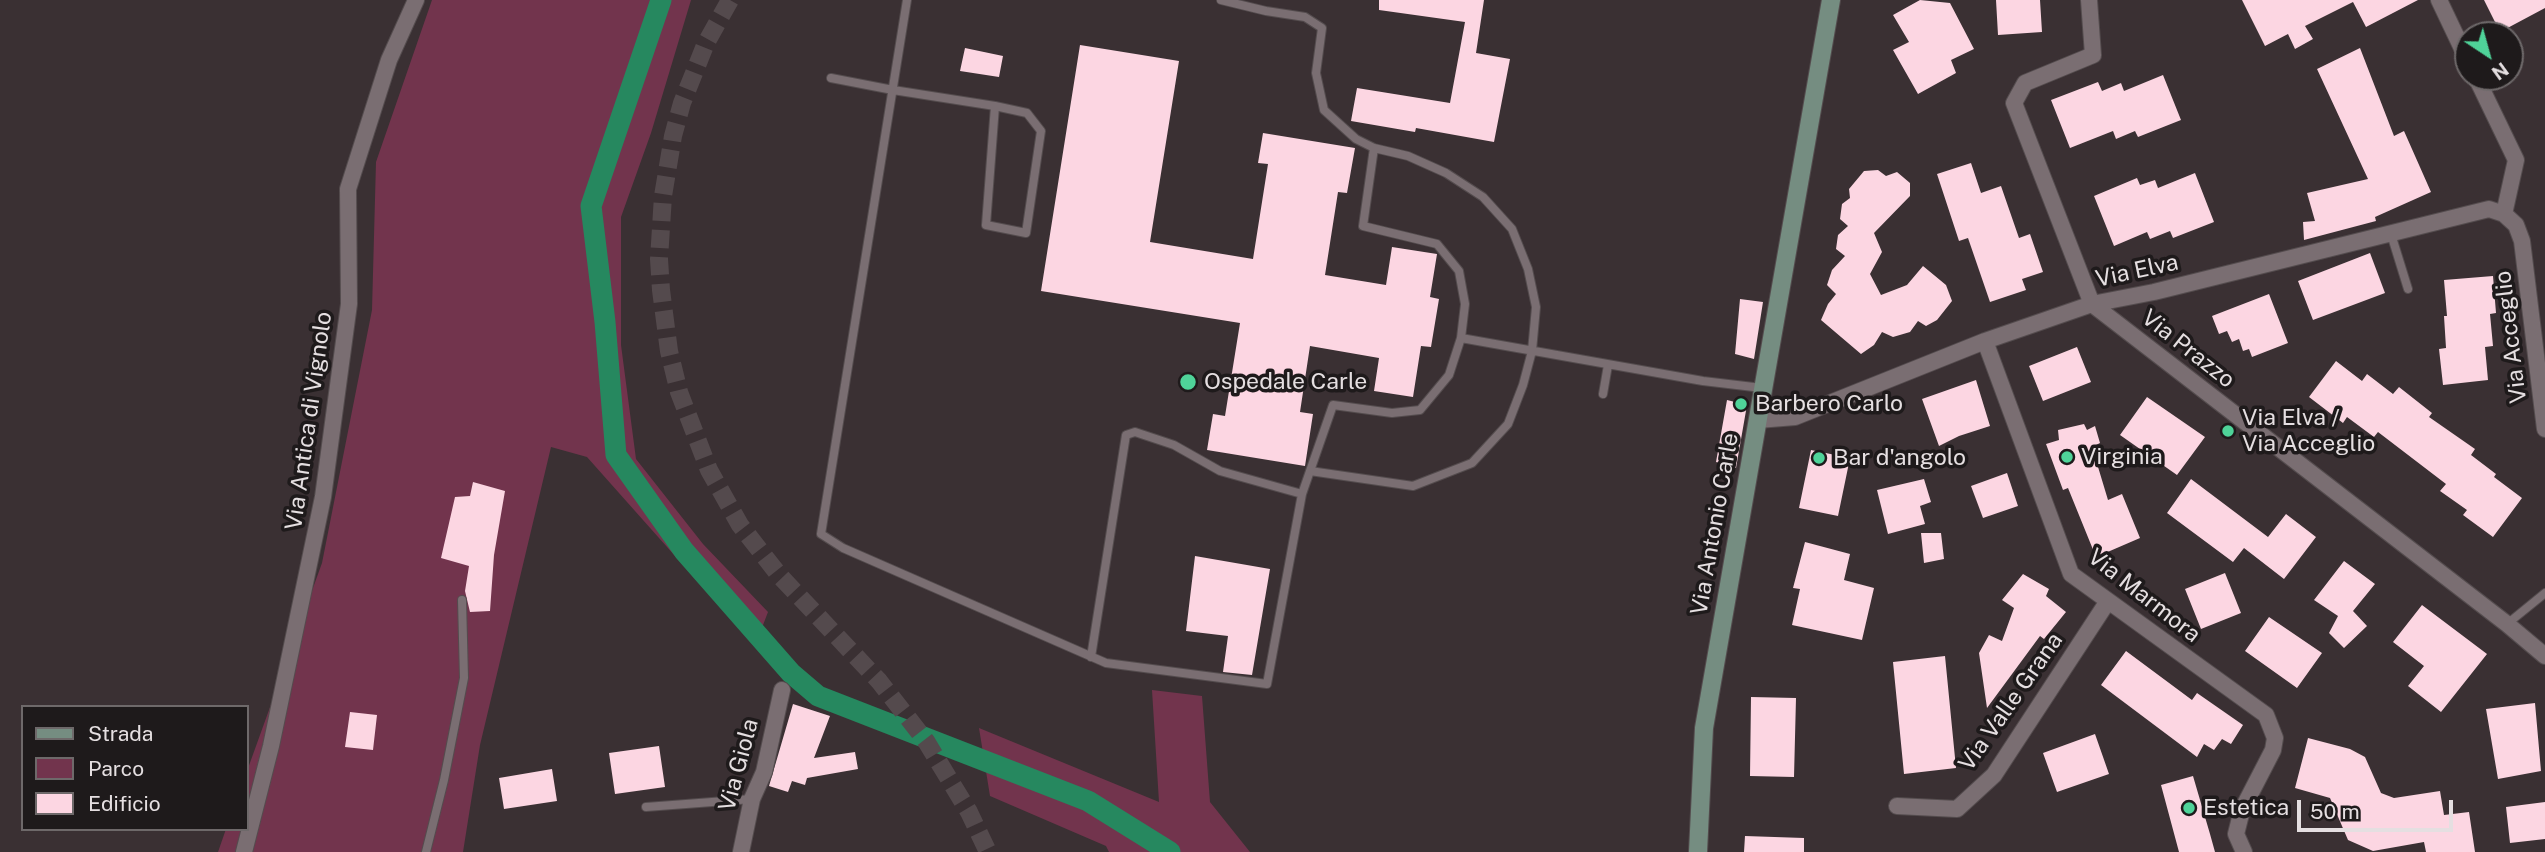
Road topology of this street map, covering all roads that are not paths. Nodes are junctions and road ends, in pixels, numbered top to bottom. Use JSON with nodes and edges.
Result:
{"nodes":[{"id":1,"x":416,"y":0,"type":"edge"},
{"id":2,"x":908,"y":0,"type":"edge"},
{"id":3,"x":1221,"y":0,"type":"edge"},
{"id":4,"x":1830,"y":0,"type":"edge"},
{"id":5,"x":2089,"y":0,"type":"edge"},
{"id":6,"x":2439,"y":0,"type":"edge"},
{"id":7,"x":2454,"y":32,"type":"edge"},
{"id":8,"x":831,"y":78,"type":"dead end"},
{"id":9,"x":893,"y":90,"type":"junction"},
{"id":10,"x":2483,"y":91,"type":"edge"},
{"id":11,"x":995,"y":106,"type":"junction"},
{"id":12,"x":1374,"y":148,"type":"junction"},
{"id":13,"x":2504,"y":214,"type":"junction"},
{"id":14,"x":2390,"y":234,"type":"junction"},
{"id":15,"x":2408,"y":289,"type":"dead end"},
{"id":16,"x":2092,"y":304,"type":"junction"},
{"id":17,"x":1461,"y":338,"type":"junction"},
{"id":18,"x":1985,"y":341,"type":"junction"},
{"id":19,"x":1532,"y":351,"type":"junction"},
{"id":20,"x":1608,"y":365,"type":"junction"},
{"id":21,"x":1764,"y":388,"type":"junction"},
{"id":22,"x":1604,"y":394,"type":"dead end"},
{"id":23,"x":1758,"y":420,"type":"junction"},
{"id":24,"x":2545,"y":429,"type":"edge"},
{"id":25,"x":1310,"y":471,"type":"junction"},
{"id":26,"x":1303,"y":495,"type":"junction"},
{"id":27,"x":2545,"y":593,"type":"edge"},
{"id":28,"x":462,"y":600,"type":"dead end"},
{"id":29,"x":2108,"y":601,"type":"junction"},
{"id":30,"x":2507,"y":624,"type":"junction"},
{"id":31,"x":2545,"y":656,"type":"edge"},
{"id":32,"x":1091,"y":657,"type":"junction"},
{"id":33,"x":782,"y":690,"type":"dead end"},
{"id":34,"x":752,"y":799,"type":"junction"},
{"id":35,"x":1897,"y":806,"type":"dead end"},
{"id":36,"x":646,"y":807,"type":"dead end"},
{"id":37,"x":244,"y":852,"type":"edge"},
{"id":38,"x":426,"y":852,"type":"edge"},
{"id":39,"x":741,"y":852,"type":"edge"},
{"id":40,"x":1698,"y":852,"type":"edge"},
{"id":41,"x":2244,"y":852,"type":"edge"}],
"edges":[{"from":1,"to":37,"type":"street","name":"Via Antica di Vignolo"},
{"from":2,"to":9,"type":"lane"},
{"from":3,"to":12,"type":"lane"},
{"from":4,"to":21,"type":"street","name":"Via Antonio Carle"},
{"from":5,"to":16,"type":"street"},
{"from":6,"to":7,"type":"street"},
{"from":8,"to":9,"type":"lane"},
{"from":9,"to":11,"type":"lane"},
{"from":9,"to":32,"type":"lane"},
{"from":10,"to":13,"type":"street"},
{"from":11,"to":11,"type":"lane"},
{"from":12,"to":17,"type":"lane"},
{"from":12,"to":19,"type":"lane"},
{"from":13,"to":14,"type":"street","name":"Via Elva"},
{"from":13,"to":24,"type":"street","name":"Via Acceglio"},
{"from":14,"to":15,"type":"lane"},
{"from":14,"to":16,"type":"street","name":"Via Elva"},
{"from":16,"to":18,"type":"street","name":"Via Elva"},
{"from":16,"to":30,"type":"street","name":"Via Prazzo"},
{"from":17,"to":19,"type":"lane"},
{"from":17,"to":25,"type":"lane"},
{"from":18,"to":23,"type":"street","name":"Via Elva"},
{"from":18,"to":29,"type":"street","name":"Via Marmora"},
{"from":19,"to":20,"type":"lane"},
{"from":19,"to":25,"type":"lane"},
{"from":20,"to":21,"type":"lane"},
{"from":20,"to":22,"type":"lane"},
{"from":21,"to":23,"type":"street","name":"Via Antonio Carle"},
{"from":23,"to":40,"type":"street","name":"Via Antonio Carle"},
{"from":25,"to":26,"type":"lane"},
{"from":26,"to":32,"type":"lane"},
{"from":26,"to":32,"type":"lane"},
{"from":27,"to":30,"type":"lane"},
{"from":28,"to":38,"type":"lane"},
{"from":29,"to":35,"type":"street","name":"Via Valle Grana"},
{"from":29,"to":41,"type":"street","name":"Via Marmora"},
{"from":30,"to":31,"type":"street","name":"Via Prazzo"},
{"from":33,"to":34,"type":"street","name":"Via Giola"},
{"from":34,"to":36,"type":"lane"},
{"from":34,"to":39,"type":"street","name":"Via Giola"}]}
